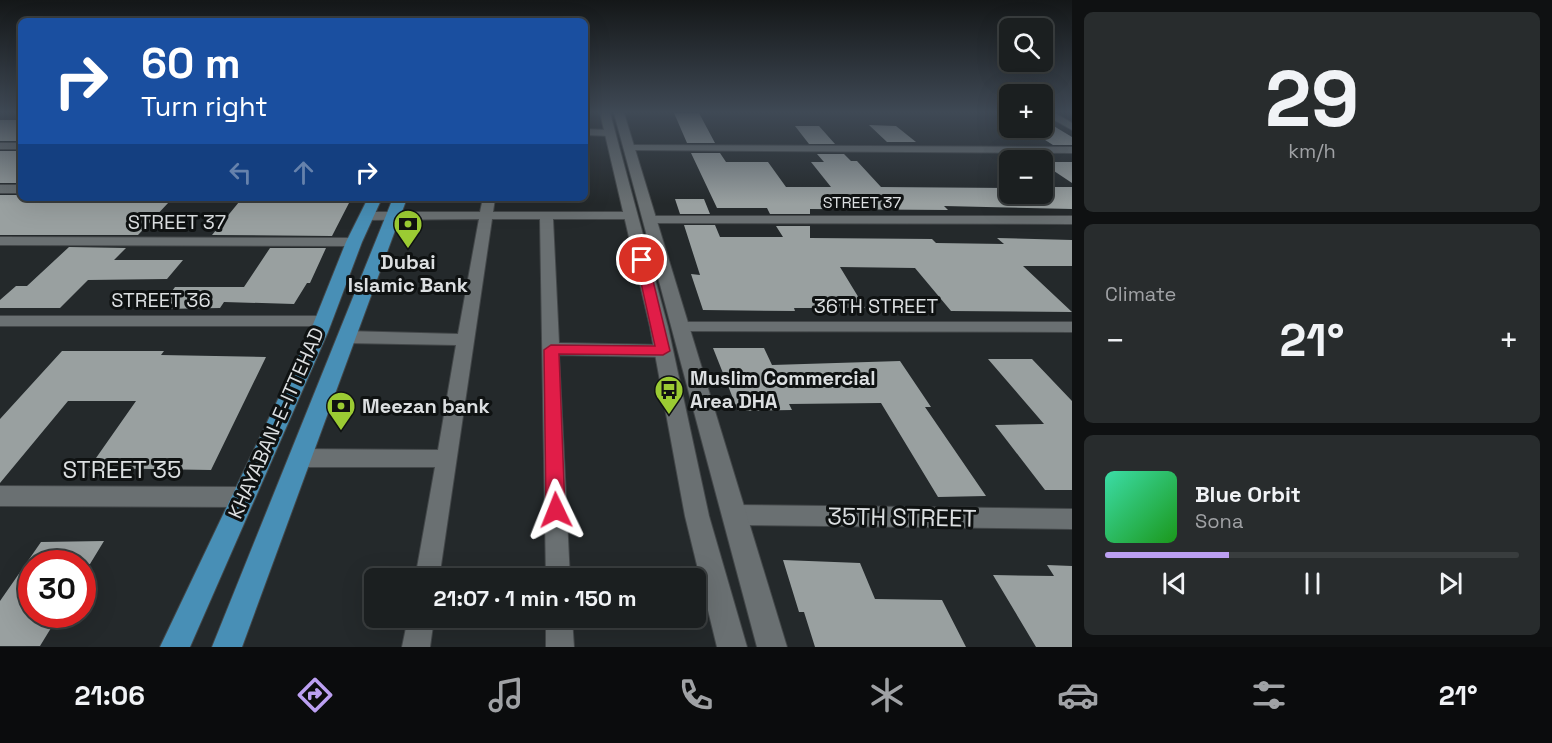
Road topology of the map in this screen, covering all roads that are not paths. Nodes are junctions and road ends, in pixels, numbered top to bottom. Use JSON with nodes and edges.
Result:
{"nodes":[{"id":1,"x":618,"y":143,"type":"edge"},
{"id":2,"x":624,"y":143,"type":"edge"},
{"id":3,"x":0,"y":146,"type":"edge"},
{"id":4,"x":18,"y":146,"type":"edge"},
{"id":5,"x":1072,"y":150,"type":"edge"},
{"id":6,"x":627,"y":160,"type":"junction"},
{"id":7,"x":0,"y":189,"type":"edge"},
{"id":8,"x":18,"y":189,"type":"edge"},
{"id":9,"x":371,"y":206,"type":"edge"},
{"id":10,"x":397,"y":206,"type":"edge"},
{"id":11,"x":488,"y":206,"type":"edge"},
{"id":12,"x":630,"y":210,"type":"junction"},
{"id":13,"x":546,"y":215,"type":"junction"},
{"id":14,"x":651,"y":220,"type":"junction"},
{"id":15,"x":1072,"y":220,"type":"edge"},
{"id":16,"x":0,"y":241,"type":"edge"},
{"id":17,"x":354,"y":242,"type":"junction"},
{"id":18,"x":652,"y":260,"type":"junction"},
{"id":19,"x":0,"y":321,"type":"edge"},
{"id":20,"x":321,"y":326,"type":"junction"},
{"id":21,"x":680,"y":327,"type":"junction"},
{"id":22,"x":1072,"y":327,"type":"edge"},
{"id":23,"x":0,"y":332,"type":"edge"},
{"id":24,"x":346,"y":337,"type":"junction"},
{"id":25,"x":466,"y":340,"type":"junction"},
{"id":26,"x":551,"y":350,"type":"junction"},
{"id":27,"x":663,"y":351,"type":"junction"},
{"id":28,"x":707,"y":425,"type":"junction"},
{"id":29,"x":679,"y":426,"type":"junction"},
{"id":30,"x":300,"y":458,"type":"junction"},
{"id":31,"x":447,"y":459,"type":"junction"},
{"id":32,"x":0,"y":496,"type":"edge"},
{"id":33,"x":243,"y":497,"type":"junction"},
{"id":34,"x":733,"y":515,"type":"junction"},
{"id":35,"x":1072,"y":519,"type":"edge"},
{"id":36,"x":429,"y":568,"type":"edge"},
{"id":37,"x":558,"y":568,"type":"edge"},
{"id":38,"x":419,"y":628,"type":"edge"},
{"id":39,"x":559,"y":628,"type":"edge"},
{"id":40,"x":175,"y":647,"type":"edge"},
{"id":41,"x":227,"y":647,"type":"edge"},
{"id":42,"x":416,"y":647,"type":"edge"},
{"id":43,"x":560,"y":647,"type":"edge"},
{"id":44,"x":732,"y":647,"type":"edge"},
{"id":45,"x":772,"y":647,"type":"edge"}],
"edges":[{"from":1,"to":6,"type":"street"},
{"from":2,"to":6,"type":"street"},
{"from":3,"to":4,"type":"street"},
{"from":5,"to":6,"type":"street"},
{"from":6,"to":12,"type":"street"},
{"from":6,"to":14,"type":"street"},
{"from":7,"to":8,"type":"street"},
{"from":9,"to":10,"type":"street"},
{"from":9,"to":17,"type":"main road","name":"KHAYABAN-E-ITTEHAD"},
{"from":10,"to":11,"type":"street"},
{"from":10,"to":24,"type":"main road","name":"KHAYABAN-E-ITTEHAD"},
{"from":11,"to":12,"type":"street"},
{"from":11,"to":13,"type":"street"},
{"from":11,"to":25,"type":"street"},
{"from":12,"to":13,"type":"street"},
{"from":12,"to":18,"type":"street"},
{"from":13,"to":26,"type":"street"},
{"from":14,"to":15,"type":"street","name":"STREET 37"},
{"from":14,"to":18,"type":"street"},
{"from":16,"to":17,"type":"street","name":"STREET 37"},
{"from":17,"to":20,"type":"main road","name":"KHAYABAN-E-ITTEHAD"},
{"from":18,"to":21,"type":"street"},
{"from":18,"to":27,"type":"street"},
{"from":19,"to":20,"type":"street","name":"STREET 36"},
{"from":20,"to":23,"type":"street","name":"STREET 36"},
{"from":20,"to":33,"type":"main road","name":"KHAYABAN-E-ITTEHAD"},
{"from":21,"to":22,"type":"street","name":"36TH STREET"},
{"from":21,"to":28,"type":"street"},
{"from":24,"to":25,"type":"street"},
{"from":24,"to":30,"type":"main road","name":"KHAYABAN-E-ITTEHAD"},
{"from":25,"to":31,"type":"street"},
{"from":26,"to":27,"type":"street"},
{"from":26,"to":37,"type":"street"},
{"from":27,"to":29,"type":"street"},
{"from":28,"to":29,"type":"street"},
{"from":28,"to":34,"type":"street"},
{"from":29,"to":44,"type":"street"},
{"from":30,"to":31,"type":"street"},
{"from":30,"to":41,"type":"main road","name":"KHAYABAN-E-ITTEHAD"},
{"from":31,"to":36,"type":"street"},
{"from":32,"to":33,"type":"street","name":"STREET 35"},
{"from":33,"to":40,"type":"main road","name":"KHAYABAN-E-ITTEHAD"},
{"from":34,"to":35,"type":"street","name":"35TH STREET"},
{"from":34,"to":45,"type":"street"},
{"from":38,"to":42,"type":"street"},
{"from":39,"to":43,"type":"street"}]}
